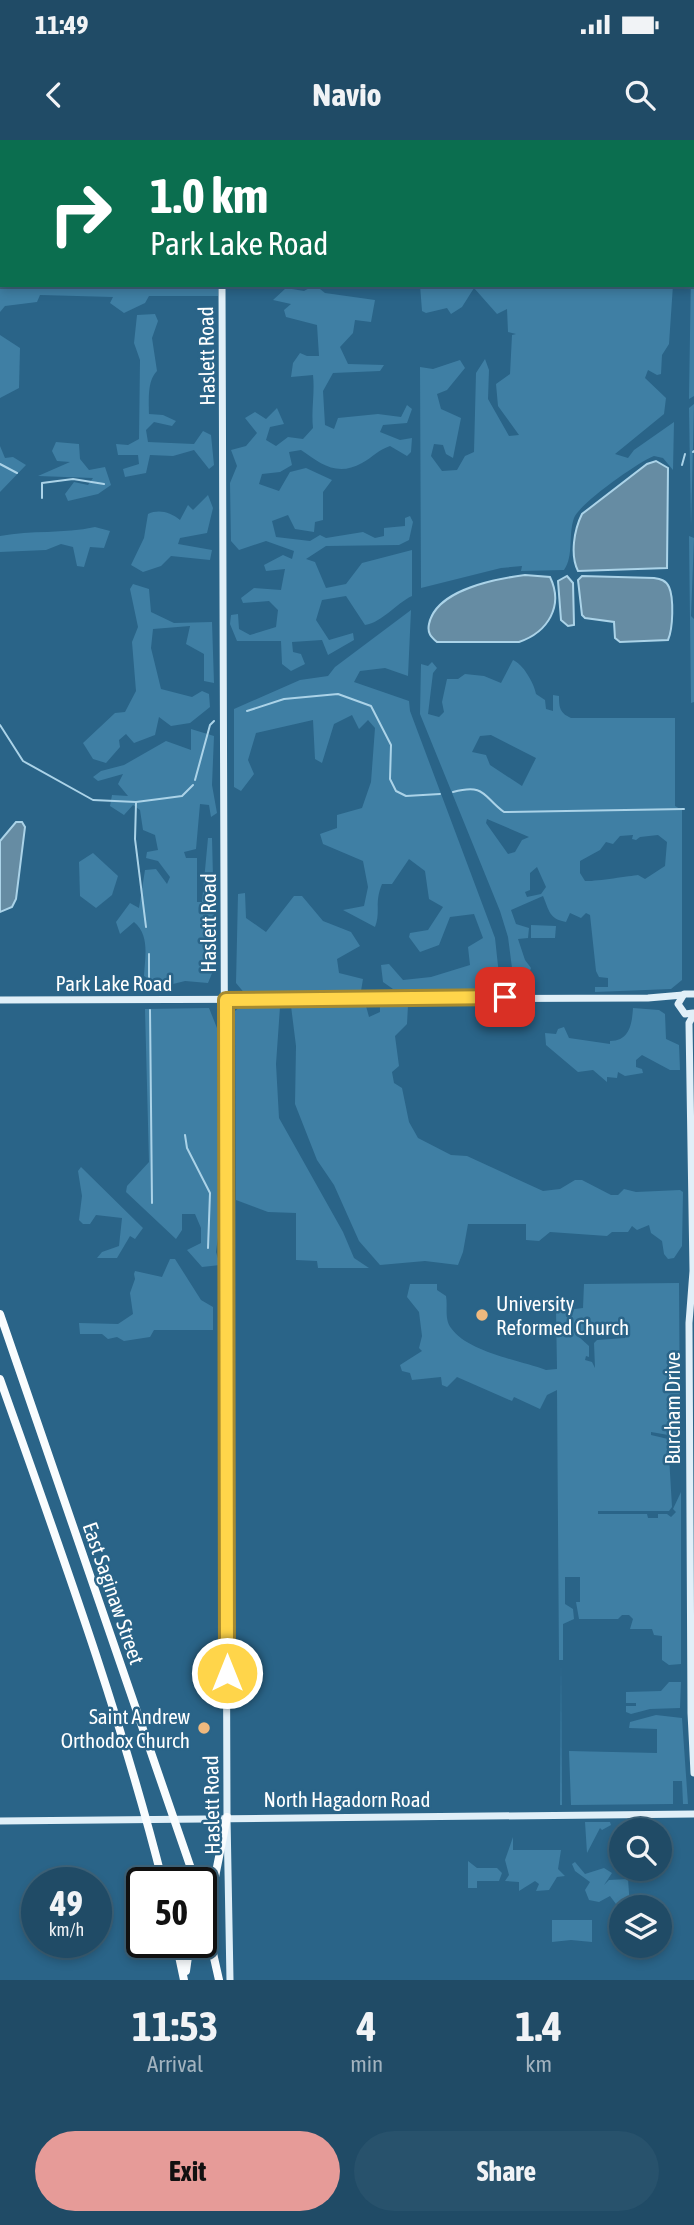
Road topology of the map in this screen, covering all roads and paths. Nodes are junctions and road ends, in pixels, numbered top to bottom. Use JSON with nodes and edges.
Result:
{"nodes":[{"id":1,"x":222,"y":287,"type":"edge"},
{"id":2,"x":694,"y":994,"type":"edge"},
{"id":3,"x":683,"y":995,"type":"junction"},
{"id":4,"x":648,"y":998,"type":"junction"},
{"id":5,"x":0,"y":1000,"type":"edge"},
{"id":6,"x":226,"y":1000,"type":"junction"},
{"id":7,"x":680,"y":1009,"type":"junction"},
{"id":8,"x":694,"y":1013,"type":"edge"},
{"id":9,"x":690,"y":1044,"type":"junction"},
{"id":10,"x":0,"y":1314,"type":"edge"},
{"id":11,"x":0,"y":1380,"type":"edge"},
{"id":12,"x":109,"y":1691,"type":"junction"},
{"id":13,"x":130,"y":1693,"type":"junction"},
{"id":14,"x":694,"y":1773,"type":"edge"},
{"id":15,"x":694,"y":1814,"type":"edge"},
{"id":16,"x":227,"y":1817,"type":"junction"},
{"id":17,"x":147,"y":1818,"type":"junction"},
{"id":18,"x":174,"y":1818,"type":"junction"},
{"id":19,"x":0,"y":1821,"type":"edge"},
{"id":20,"x":159,"y":1867,"type":"edge"},
{"id":21,"x":191,"y":1867,"type":"edge"},
{"id":22,"x":217,"y":1868,"type":"edge"},
{"id":23,"x":180,"y":1958,"type":"edge"},
{"id":24,"x":188,"y":1958,"type":"edge"},
{"id":25,"x":214,"y":1958,"type":"edge"},
{"id":26,"x":185,"y":1980,"type":"edge"},
{"id":27,"x":219,"y":1980,"type":"edge"},
{"id":28,"x":230,"y":1980,"type":"edge"}],
"edges":[{"from":1,"to":6,"type":"street","name":"Haslett Road"},
{"from":2,"to":3,"type":"street","name":"Park Lake Road"},
{"from":3,"to":4,"type":"street","name":"Park Lake Road"},
{"from":3,"to":7,"type":"street"},
{"from":4,"to":6,"type":"street","name":"Park Lake Road"},
{"from":4,"to":7,"type":"street","name":"Park Lake Road"},
{"from":5,"to":6,"type":"street","name":"Park Lake Road"},
{"from":6,"to":16,"type":"street","name":"Haslett Road"},
{"from":7,"to":8,"type":"street","name":"Park Lake Road"},
{"from":7,"to":9,"type":"street","name":"Burcham Drive"},
{"from":8,"to":9,"type":"street","name":"Burcham Drive"},
{"from":9,"to":14,"type":"street","name":"Burcham Drive"},
{"from":10,"to":13,"type":"main road","name":"East Saginaw Street"},
{"from":11,"to":12,"type":"main road","name":"East Saginaw Street"},
{"from":12,"to":13,"type":"main road"},
{"from":12,"to":17,"type":"main road","name":"East Saginaw Street"},
{"from":13,"to":18,"type":"main road","name":"East Saginaw Street"},
{"from":15,"to":16,"type":"street","name":"North Hagadorn Road"},
{"from":16,"to":18,"type":"street","name":"North Hagadorn Road"},
{"from":16,"to":22,"type":"main road"},
{"from":16,"to":28,"type":"street","name":"Haslett Road"},
{"from":17,"to":18,"type":"street","name":"North Hagadorn Road"},
{"from":17,"to":19,"type":"street","name":"North Hagadorn Road"},
{"from":17,"to":20,"type":"main road","name":"East Saginaw Street"},
{"from":18,"to":21,"type":"main road","name":"East Saginaw Street"},
{"from":23,"to":26,"type":"main road"},
{"from":24,"to":26,"type":"main road"},
{"from":25,"to":27,"type":"main road"}]}
